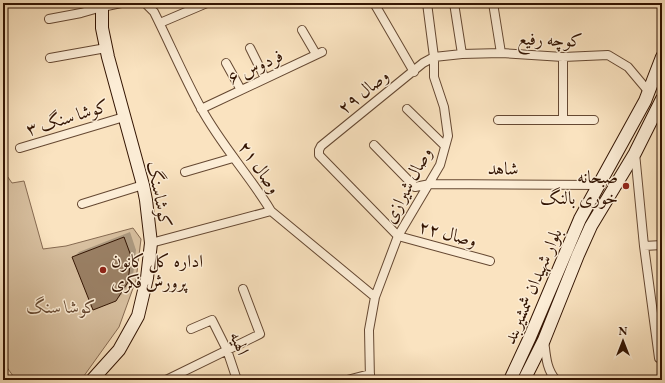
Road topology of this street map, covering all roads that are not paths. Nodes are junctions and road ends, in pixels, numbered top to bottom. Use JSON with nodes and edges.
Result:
{"nodes":[{"id":1,"x":121,"y":3,"type":"edge"},
{"id":2,"x":145,"y":3,"type":"edge"},
{"id":3,"x":206,"y":3,"type":"edge"},
{"id":4,"x":374,"y":3,"type":"edge"},
{"id":5,"x":427,"y":3,"type":"edge"},
{"id":6,"x":454,"y":3,"type":"edge"},
{"id":7,"x":493,"y":3,"type":"edge"},
{"id":8,"x":102,"y":5,"type":"edge"},
{"id":9,"x":49,"y":19,"type":"dead end"},
{"id":10,"x":160,"y":24,"type":"junction"},
{"id":11,"x":302,"y":30,"type":"dead end"},
{"id":12,"x":106,"y":48,"type":"junction"},
{"id":13,"x":250,"y":48,"type":"dead end"},
{"id":14,"x":500,"y":53,"type":"junction"},
{"id":15,"x":462,"y":54,"type":"junction"},
{"id":16,"x":434,"y":57,"type":"junction"},
{"id":17,"x":563,"y":57,"type":"junction"},
{"id":18,"x":662,"y":57,"type":"edge"},
{"id":19,"x":50,"y":58,"type":"dead end"},
{"id":20,"x":226,"y":63,"type":"dead end"},
{"id":21,"x":414,"y":72,"type":"junction"},
{"id":22,"x":265,"y":78,"type":"junction"},
{"id":23,"x":241,"y":90,"type":"junction"},
{"id":24,"x":649,"y":92,"type":"junction"},
{"id":25,"x":661,"y":104,"type":"edge"},
{"id":26,"x":201,"y":109,"type":"junction"},
{"id":27,"x":407,"y":109,"type":"dead end"},
{"id":28,"x":124,"y":117,"type":"junction"},
{"id":29,"x":498,"y":120,"type":"dead end"},
{"id":30,"x":563,"y":120,"type":"junction"},
{"id":31,"x":594,"y":120,"type":"dead end"},
{"id":32,"x":374,"y":145,"type":"dead end"},
{"id":33,"x":445,"y":146,"type":"junction"},
{"id":34,"x":20,"y":148,"type":"dead end"},
{"id":35,"x":634,"y":153,"type":"junction"},
{"id":36,"x":234,"y":158,"type":"junction"},
{"id":37,"x":185,"y":172,"type":"dead end"},
{"id":38,"x":430,"y":184,"type":"junction"},
{"id":39,"x":143,"y":185,"type":"junction"},
{"id":40,"x":600,"y":185,"type":"junction"},
{"id":41,"x":82,"y":204,"type":"dead end"},
{"id":42,"x":271,"y":211,"type":"junction"},
{"id":43,"x":398,"y":236,"type":"junction"},
{"id":44,"x":150,"y":244,"type":"junction"},
{"id":45,"x":662,"y":244,"type":"edge"},
{"id":46,"x":644,"y":246,"type":"junction"},
{"id":47,"x":490,"y":260,"type":"dead end"},
{"id":48,"x":243,"y":289,"type":"dead end"},
{"id":49,"x":375,"y":296,"type":"junction"},
{"id":50,"x":191,"y":329,"type":"dead end"},
{"id":51,"x":544,"y":340,"type":"junction"},
{"id":52,"x":227,"y":350,"type":"junction"},
{"id":53,"x":662,"y":358,"type":"edge"},
{"id":54,"x":370,"y":377,"type":"edge"},
{"id":55,"x":92,"y":380,"type":"edge"},
{"id":56,"x":166,"y":380,"type":"edge"},
{"id":57,"x":237,"y":380,"type":"edge"},
{"id":58,"x":347,"y":380,"type":"edge"},
{"id":59,"x":510,"y":380,"type":"edge"},
{"id":60,"x":524,"y":380,"type":"edge"},
{"id":61,"x":556,"y":380,"type":"edge"}],
"edges":[{"from":1,"to":8,"type":"street"},
{"from":2,"to":10,"type":"street","name":"وصال ۲۱"},
{"from":3,"to":10,"type":"street"},
{"from":4,"to":21,"type":"street"},
{"from":5,"to":16,"type":"street","name":"وصال شیرازی"},
{"from":6,"to":15,"type":"street"},
{"from":7,"to":14,"type":"street"},
{"from":8,"to":9,"type":"street"},
{"from":8,"to":12,"type":"main road","name":"کوشاسنگ"},
{"from":10,"to":26,"type":"street","name":"وصال ۲۱"},
{"from":11,"to":22,"type":"street","name":"فردوس ۶"},
{"from":12,"to":19,"type":"street"},
{"from":12,"to":28,"type":"main road","name":"کوشاسنگ"},
{"from":13,"to":22,"type":"street"},
{"from":14,"to":15,"type":"street","name":"کوچه رفیع"},
{"from":14,"to":17,"type":"street","name":"کوچه رفیع"},
{"from":15,"to":16,"type":"street","name":"کوچه رفیع"},
{"from":16,"to":21,"type":"street","name":"وصال ۲۹"},
{"from":16,"to":33,"type":"street","name":"وصال شیرازی"},
{"from":17,"to":24,"type":"street","name":"کوچه رفیع"},
{"from":17,"to":30,"type":"street"},
{"from":18,"to":24,"type":"main road","name":"بلوار شهیدان شمشیربند"},
{"from":20,"to":23,"type":"street"},
{"from":21,"to":43,"type":"street","name":"وصال ۲۹"},
{"from":22,"to":23,"type":"street","name":"فردوس ۶"},
{"from":23,"to":26,"type":"street","name":"فردوس ۶"},
{"from":24,"to":40,"type":"main road","name":"بلوار شهیدان شمشیربند"},
{"from":25,"to":35,"type":"main road","name":"بلوار شهیدان شمشیربند"},
{"from":26,"to":36,"type":"street","name":"وصال ۲۱"},
{"from":27,"to":33,"type":"street"},
{"from":28,"to":34,"type":"street","name":"کوشا سنگ ۳"},
{"from":28,"to":39,"type":"main road","name":"کوشاسنگ"},
{"from":29,"to":30,"type":"street"},
{"from":30,"to":31,"type":"street"},
{"from":32,"to":38,"type":"street","name":"شاهد"},
{"from":33,"to":38,"type":"street","name":"وصال شیرازی"},
{"from":35,"to":46,"type":"street"},
{"from":35,"to":51,"type":"main road","name":"بلوار شهیدان شمشیربند"},
{"from":36,"to":37,"type":"street"},
{"from":36,"to":42,"type":"street","name":"وصال ۲۱"},
{"from":38,"to":40,"type":"street","name":"شاهد"},
{"from":38,"to":43,"type":"street","name":"وصال شیرازی"},
{"from":39,"to":41,"type":"street"},
{"from":39,"to":44,"type":"main road","name":"کوشاسنگ"},
{"from":40,"to":59,"type":"main road","name":"بلوار شهیدان شمشیربند"},
{"from":42,"to":44,"type":"street"},
{"from":42,"to":49,"type":"street","name":"وصال ۲۱"},
{"from":43,"to":47,"type":"street","name":"وصال ۲۲"},
{"from":43,"to":49,"type":"street","name":"وصال شیرازی"},
{"from":44,"to":55,"type":"main road","name":"کوشاسنگ"},
{"from":45,"to":46,"type":"street"},
{"from":46,"to":53,"type":"street"},
{"from":48,"to":52,"type":"street"},
{"from":49,"to":54,"type":"street","name":"وصال شیرازی"},
{"from":50,"to":52,"type":"street","name":"الهیه"},
{"from":51,"to":60,"type":"main road","name":"بلوار شهیدان شمشیربند"},
{"from":51,"to":61,"type":"street"},
{"from":52,"to":56,"type":"street"},
{"from":52,"to":57,"type":"street","name":"الهیه"},
{"from":54,"to":58,"type":"street"}]}
